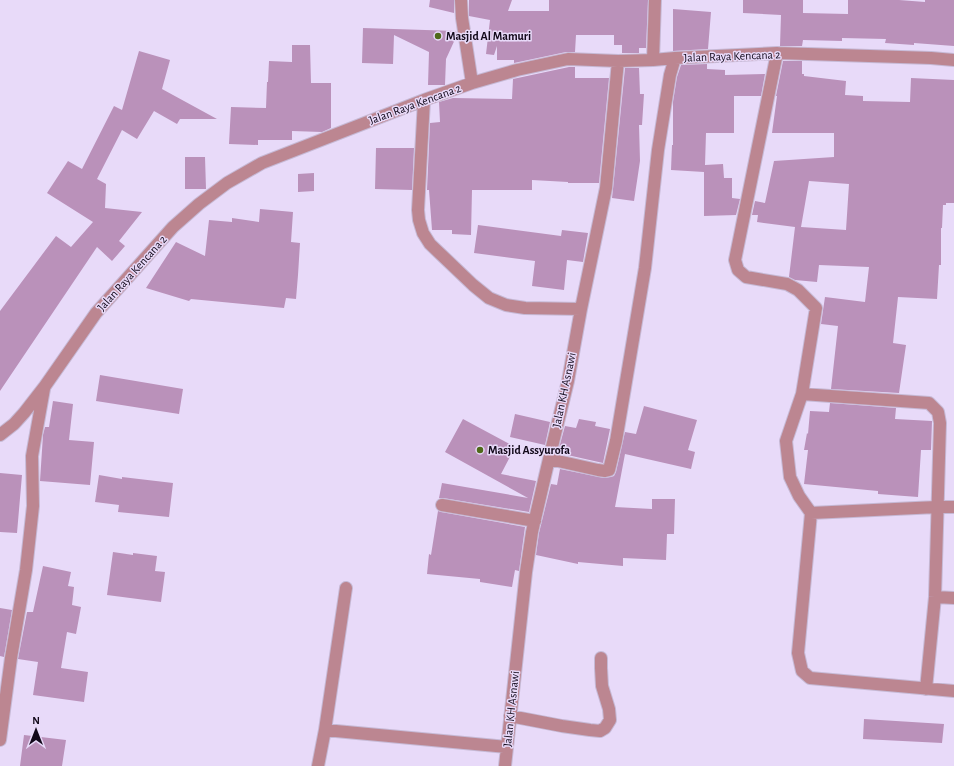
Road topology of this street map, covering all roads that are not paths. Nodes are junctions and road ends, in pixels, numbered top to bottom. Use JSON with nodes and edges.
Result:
{"nodes":[{"id":1,"x":462,"y":0,"type":"edge"},
{"id":2,"x":655,"y":0,"type":"edge"},
{"id":3,"x":777,"y":54,"type":"junction"},
{"id":4,"x":675,"y":58,"type":"junction"},
{"id":5,"x":653,"y":60,"type":"junction"},
{"id":6,"x":954,"y":60,"type":"edge"},
{"id":7,"x":618,"y":61,"type":"junction"},
{"id":8,"x":472,"y":83,"type":"junction"},
{"id":9,"x":424,"y":100,"type":"junction"},
{"id":10,"x":581,"y":309,"type":"junction"},
{"id":11,"x":45,"y":386,"type":"junction"},
{"id":12,"x":802,"y":394,"type":"junction"},
{"id":13,"x":0,"y":435,"type":"edge"},
{"id":14,"x":549,"y":459,"type":"junction"},
{"id":15,"x":442,"y":505,"type":"dead end"},
{"id":16,"x":937,"y":507,"type":"junction"},
{"id":17,"x":954,"y":507,"type":"edge"},
{"id":18,"x":811,"y":513,"type":"junction"},
{"id":19,"x":535,"y":521,"type":"junction"},
{"id":20,"x":346,"y":588,"type":"dead end"},
{"id":21,"x":935,"y":597,"type":"junction"},
{"id":22,"x":954,"y":598,"type":"edge"},
{"id":23,"x":601,"y":658,"type":"dead end"},
{"id":24,"x":926,"y":689,"type":"junction"},
{"id":25,"x":954,"y":691,"type":"edge"},
{"id":26,"x":510,"y":716,"type":"junction"},
{"id":27,"x":325,"y":730,"type":"junction"},
{"id":28,"x":0,"y":740,"type":"edge"},
{"id":29,"x":507,"y":747,"type":"junction"},
{"id":30,"x":318,"y":766,"type":"edge"},
{"id":31,"x":505,"y":766,"type":"edge"}],
"edges":[{"from":1,"to":8,"type":"street"},
{"from":2,"to":5,"type":"street"},
{"from":3,"to":4,"type":"street","name":"Jalan Raya Kencana 2"},
{"from":3,"to":6,"type":"street","name":"Jalan Raya Kencana 2"},
{"from":3,"to":12,"type":"street"},
{"from":4,"to":5,"type":"street","name":"Jalan Raya Kencana 2"},
{"from":4,"to":14,"type":"street"},
{"from":5,"to":7,"type":"street","name":"Jalan Raya Kencana 2"},
{"from":7,"to":8,"type":"street","name":"Jalan Raya Kencana 2"},
{"from":7,"to":10,"type":"street","name":"Jalan KH Asnawi"},
{"from":8,"to":9,"type":"street","name":"Jalan Raya Kencana 2"},
{"from":9,"to":10,"type":"street"},
{"from":9,"to":11,"type":"street","name":"Jalan Raya Kencana 2"},
{"from":10,"to":14,"type":"street","name":"Jalan KH Asnawi"},
{"from":11,"to":13,"type":"street","name":"Jalan Raya Kencana 2"},
{"from":11,"to":28,"type":"street"},
{"from":12,"to":16,"type":"street"},
{"from":12,"to":18,"type":"street"},
{"from":14,"to":19,"type":"street","name":"Jalan KH Asnawi"},
{"from":15,"to":19,"type":"street"},
{"from":16,"to":17,"type":"street"},
{"from":16,"to":18,"type":"street"},
{"from":16,"to":21,"type":"street"},
{"from":18,"to":24,"type":"street"},
{"from":19,"to":26,"type":"street","name":"Jalan KH Asnawi"},
{"from":20,"to":27,"type":"street"},
{"from":21,"to":22,"type":"street"},
{"from":21,"to":24,"type":"street"},
{"from":23,"to":26,"type":"street"},
{"from":24,"to":25,"type":"street"},
{"from":26,"to":29,"type":"street","name":"Jalan KH Asnawi"},
{"from":27,"to":29,"type":"street"},
{"from":27,"to":30,"type":"street"},
{"from":29,"to":31,"type":"street","name":"Jalan KH Asnawi"}]}
